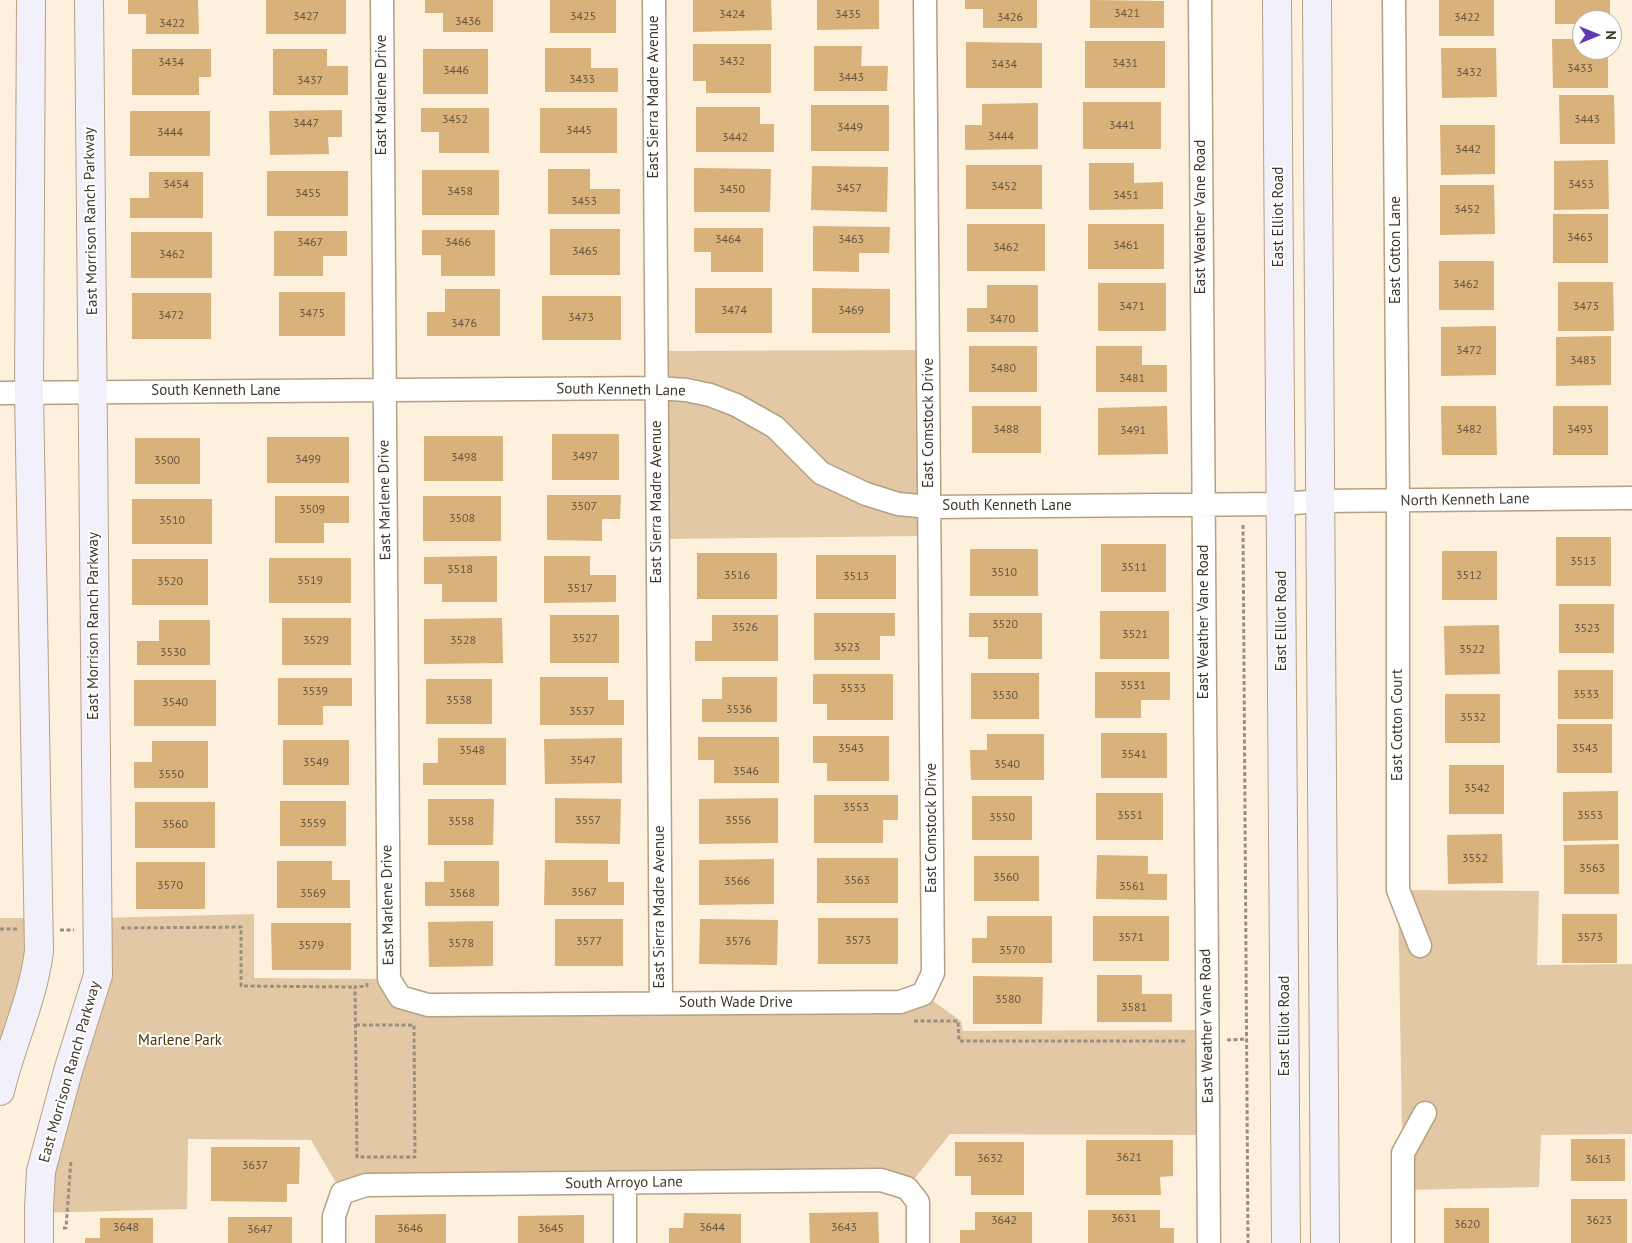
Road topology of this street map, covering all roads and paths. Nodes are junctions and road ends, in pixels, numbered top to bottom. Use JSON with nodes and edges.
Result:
{"nodes":[{"id":1,"x":31,"y":0,"type":"edge"},
{"id":2,"x":89,"y":0,"type":"edge"},
{"id":3,"x":382,"y":0,"type":"edge"},
{"id":4,"x":654,"y":0,"type":"edge"},
{"id":5,"x":925,"y":0,"type":"edge"},
{"id":6,"x":1200,"y":0,"type":"edge"},
{"id":7,"x":1277,"y":0,"type":"edge"},
{"id":8,"x":1317,"y":0,"type":"edge"},
{"id":9,"x":1394,"y":0,"type":"edge"},
{"id":10,"x":656,"y":388,"type":"junction"},
{"id":11,"x":384,"y":390,"type":"junction"},
{"id":12,"x":92,"y":392,"type":"junction"},
{"id":13,"x":0,"y":393,"type":"edge"},
{"id":14,"x":29,"y":393,"type":"junction"},
{"id":15,"x":1632,"y":498,"type":"edge"},
{"id":16,"x":1398,"y":500,"type":"junction"},
{"id":17,"x":1300,"y":502,"type":"junction"},
{"id":18,"x":1203,"y":504,"type":"junction"},
{"id":19,"x":1243,"y":504,"type":"junction"},
{"id":20,"x":930,"y":506,"type":"junction"},
{"id":21,"x":0,"y":930,"type":"edge"},
{"id":22,"x":38,"y":930,"type":"junction"},
{"id":23,"x":97,"y":930,"type":"junction"},
{"id":24,"x":1420,"y":946,"type":"dead end"},
{"id":25,"x":356,"y":987,"type":"junction"},
{"id":26,"x":395,"y":988,"type":"junction"},
{"id":27,"x":917,"y":996,"type":"junction"},
{"id":28,"x":661,"y":1003,"type":"junction"},
{"id":29,"x":356,"y":1025,"type":"junction"},
{"id":30,"x":1247,"y":1039,"type":"junction"},
{"id":31,"x":1208,"y":1040,"type":"junction"},
{"id":32,"x":0,"y":1092,"type":"edge"},
{"id":33,"x":1425,"y":1113,"type":"dead end"},
{"id":34,"x":625,"y":1184,"type":"junction"},
{"id":35,"x":39,"y":1243,"type":"edge"},
{"id":36,"x":334,"y":1243,"type":"edge"},
{"id":37,"x":625,"y":1243,"type":"edge"},
{"id":38,"x":918,"y":1243,"type":"edge"},
{"id":39,"x":1209,"y":1243,"type":"edge"},
{"id":40,"x":1248,"y":1243,"type":"edge"},
{"id":41,"x":1286,"y":1243,"type":"edge"},
{"id":42,"x":1325,"y":1243,"type":"edge"},
{"id":43,"x":1403,"y":1243,"type":"edge"}],
"edges":[{"from":1,"to":14,"type":"main road"},
{"from":2,"to":12,"type":"main road","name":"East Morrison Ranch Parkway"},
{"from":3,"to":11,"type":"street","name":"East Marlene Drive"},
{"from":4,"to":10,"type":"street","name":"East Sierra Madre Avenue"},
{"from":5,"to":20,"type":"street","name":"East Comstock Drive"},
{"from":6,"to":18,"type":"street","name":"East Weather Vane Road"},
{"from":7,"to":17,"type":"main road","name":"East Elliot Road"},
{"from":8,"to":17,"type":"main road","name":"East Elliot Road"},
{"from":9,"to":16,"type":"street","name":"East Cotton Lane"},
{"from":10,"to":11,"type":"street","name":"South Kenneth Lane"},
{"from":10,"to":20,"type":"street","name":"South Kenneth Lane"},
{"from":10,"to":28,"type":"street","name":"East Sierra Madre Avenue"},
{"from":11,"to":12,"type":"street","name":"South Kenneth Lane"},
{"from":11,"to":26,"type":"street","name":"East Marlene Drive"},
{"from":12,"to":14,"type":"street","name":"South Kenneth Lane"},
{"from":12,"to":23,"type":"main road","name":"East Morrison Ranch Parkway"},
{"from":13,"to":14,"type":"street","name":"South Kenneth Lane"},
{"from":14,"to":22,"type":"main road"},
{"from":15,"to":16,"type":"street","name":"North Kenneth Lane"},
{"from":16,"to":17,"type":"street","name":"North Kenneth Lane"},
{"from":16,"to":24,"type":"street","name":"East Cotton Court"},
{"from":17,"to":19,"type":"street","name":"South Kenneth Lane"},
{"from":17,"to":41,"type":"main road","name":"East Elliot Road"},
{"from":17,"to":42,"type":"main road","name":"East Elliot Road"},
{"from":18,"to":19,"type":"street","name":"South Kenneth Lane"},
{"from":18,"to":20,"type":"street","name":"South Kenneth Lane"},
{"from":18,"to":31,"type":"street","name":"East Weather Vane Road"},
{"from":19,"to":30,"type":"path"},
{"from":20,"to":27,"type":"street","name":"East Comstock Drive"},
{"from":21,"to":22,"type":"path"},
{"from":22,"to":23,"type":"path"},
{"from":22,"to":32,"type":"main road"},
{"from":23,"to":25,"type":"path"},
{"from":23,"to":35,"type":"main road","name":"East Morrison Ranch Parkway"},
{"from":25,"to":26,"type":"path"},
{"from":25,"to":29,"type":"path"},
{"from":26,"to":28,"type":"street","name":"South Wade Drive"},
{"from":27,"to":28,"type":"street","name":"South Wade Drive"},
{"from":27,"to":31,"type":"path"},
{"from":29,"to":29,"type":"path"},
{"from":30,"to":31,"type":"path"},
{"from":30,"to":40,"type":"path"},
{"from":31,"to":39,"type":"street","name":"East Weather Vane Road"},
{"from":33,"to":43,"type":"street"},
{"from":34,"to":36,"type":"street","name":"South Arroyo Lane"},
{"from":34,"to":37,"type":"street"},
{"from":34,"to":38,"type":"street","name":"South Arroyo Lane"}]}
